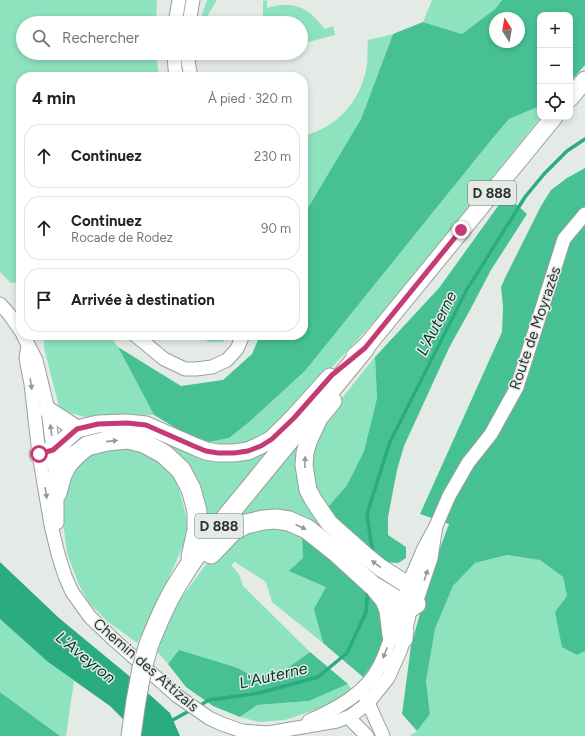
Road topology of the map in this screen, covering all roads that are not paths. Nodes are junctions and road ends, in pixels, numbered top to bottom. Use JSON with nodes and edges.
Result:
{"nodes":[{"id":1,"x":179,"y":0,"type":"edge"},
{"id":2,"x":193,"y":0,"type":"edge"},
{"id":3,"x":176,"y":16,"type":"edge"},
{"id":4,"x":190,"y":16,"type":"edge"},
{"id":5,"x":174,"y":60,"type":"edge"},
{"id":6,"x":188,"y":60,"type":"edge"},
{"id":7,"x":176,"y":72,"type":"edge"},
{"id":8,"x":190,"y":72,"type":"edge"},
{"id":9,"x":585,"y":80,"type":"edge"},
{"id":10,"x":573,"y":94,"type":"edge"},
{"id":11,"x":552,"y":120,"type":"edge"},
{"id":12,"x":585,"y":214,"type":"edge"},
{"id":13,"x":430,"y":269,"type":"junction"},
{"id":14,"x":0,"y":304,"type":"edge"},
{"id":15,"x":15,"y":311,"type":"edge"},
{"id":16,"x":141,"y":340,"type":"edge"},
{"id":17,"x":241,"y":340,"type":"edge"},
{"id":18,"x":26,"y":341,"type":"edge"},
{"id":19,"x":365,"y":348,"type":"junction"},
{"id":20,"x":48,"y":410,"type":"junction"},
{"id":21,"x":77,"y":429,"type":"junction"},
{"id":22,"x":49,"y":454,"type":"junction"},
{"id":23,"x":76,"y":455,"type":"junction"},
{"id":24,"x":57,"y":493,"type":"junction"},
{"id":25,"x":436,"y":526,"type":"junction"},
{"id":26,"x":58,"y":554,"type":"junction"},
{"id":27,"x":190,"y":563,"type":"junction"},
{"id":28,"x":372,"y":585,"type":"junction"},
{"id":29,"x":408,"y":585,"type":"junction"},
{"id":30,"x":410,"y":604,"type":"junction"},
{"id":31,"x":162,"y":613,"type":"junction"},
{"id":32,"x":398,"y":637,"type":"junction"},
{"id":33,"x":362,"y":689,"type":"junction"},
{"id":34,"x":368,"y":703,"type":"junction"},
{"id":35,"x":351,"y":716,"type":"junction"},
{"id":36,"x":293,"y":728,"type":"junction"},
{"id":37,"x":131,"y":736,"type":"edge"},
{"id":38,"x":368,"y":736,"type":"edge"},
{"id":39,"x":383,"y":736,"type":"edge"}],
"edges":[{"from":1,"to":3,"type":"street"},
{"from":2,"to":4,"type":"street"},
{"from":5,"to":7,"type":"street"},
{"from":6,"to":8,"type":"street"},
{"from":9,"to":10,"type":"main road"},
{"from":11,"to":13,"type":"main road","number":"D 888"},
{"from":12,"to":25,"type":"street","name":"Route de Moyrazès"},
{"from":13,"to":19,"type":"main road","number":"D 888"},
{"from":29,"to":13,"type":"main road","one_way":true},
{"from":14,"to":15,"type":"street"},
{"from":16,"to":17,"type":"street"},
{"from":18,"to":20,"type":"street","name":"Chemin des Attizals"},
{"from":18,"to":22,"type":"street","name":"Chemin des Attizals","one_way":true},
{"from":19,"to":21,"type":"main road"},
{"from":19,"to":27,"type":"highway","number":"D 888"},
{"from":20,"to":21,"type":"main road"},
{"from":22,"to":20,"type":"street","name":"Chemin des Attizals","one_way":true},
{"from":21,"to":22,"type":"main road"},
{"from":22,"to":23,"type":"highway"},
{"from":22,"to":24,"type":"street","name":"Chemin des Attizals"},
{"from":22,"to":26,"type":"street","name":"Chemin des Attizals","one_way":true},
{"from":23,"to":24,"type":"highway"},
{"from":23,"to":27,"type":"highway","one_way":true},
{"from":24,"to":26,"type":"street","name":"Chemin des Attizals"},
{"from":25,"to":29,"type":"street","name":"Route de Moyrazès"},
{"from":30,"to":25,"type":"street","name":"Route de Moyrazès","one_way":true},
{"from":26,"to":36,"type":"street","name":"Chemin des Attizals"},
{"from":27,"to":31,"type":"highway","number":"D 888"},
{"from":28,"to":30,"type":"highway"},
{"from":31,"to":28,"type":"highway","one_way":true},
{"from":28,"to":32,"type":"highway"},
{"from":29,"to":30,"type":"main road"},
{"from":30,"to":32,"type":"main road"},
{"from":31,"to":37,"type":"highway","number":"D 888","bridge":true},
{"from":32,"to":33,"type":"street","one_way":true},
{"from":32,"to":34,"type":"street"},
{"from":33,"to":34,"type":"street"},
{"from":33,"to":35,"type":"street"},
{"from":33,"to":36,"type":"street","name":"Chemin des Attizals"},
{"from":34,"to":35,"type":"street","name":"Chemin des Attizals"},
{"from":34,"to":39,"type":"street"},
{"from":35,"to":36,"type":"street","name":"Chemin des Attizals"},
{"from":35,"to":38,"type":"street"}]}
